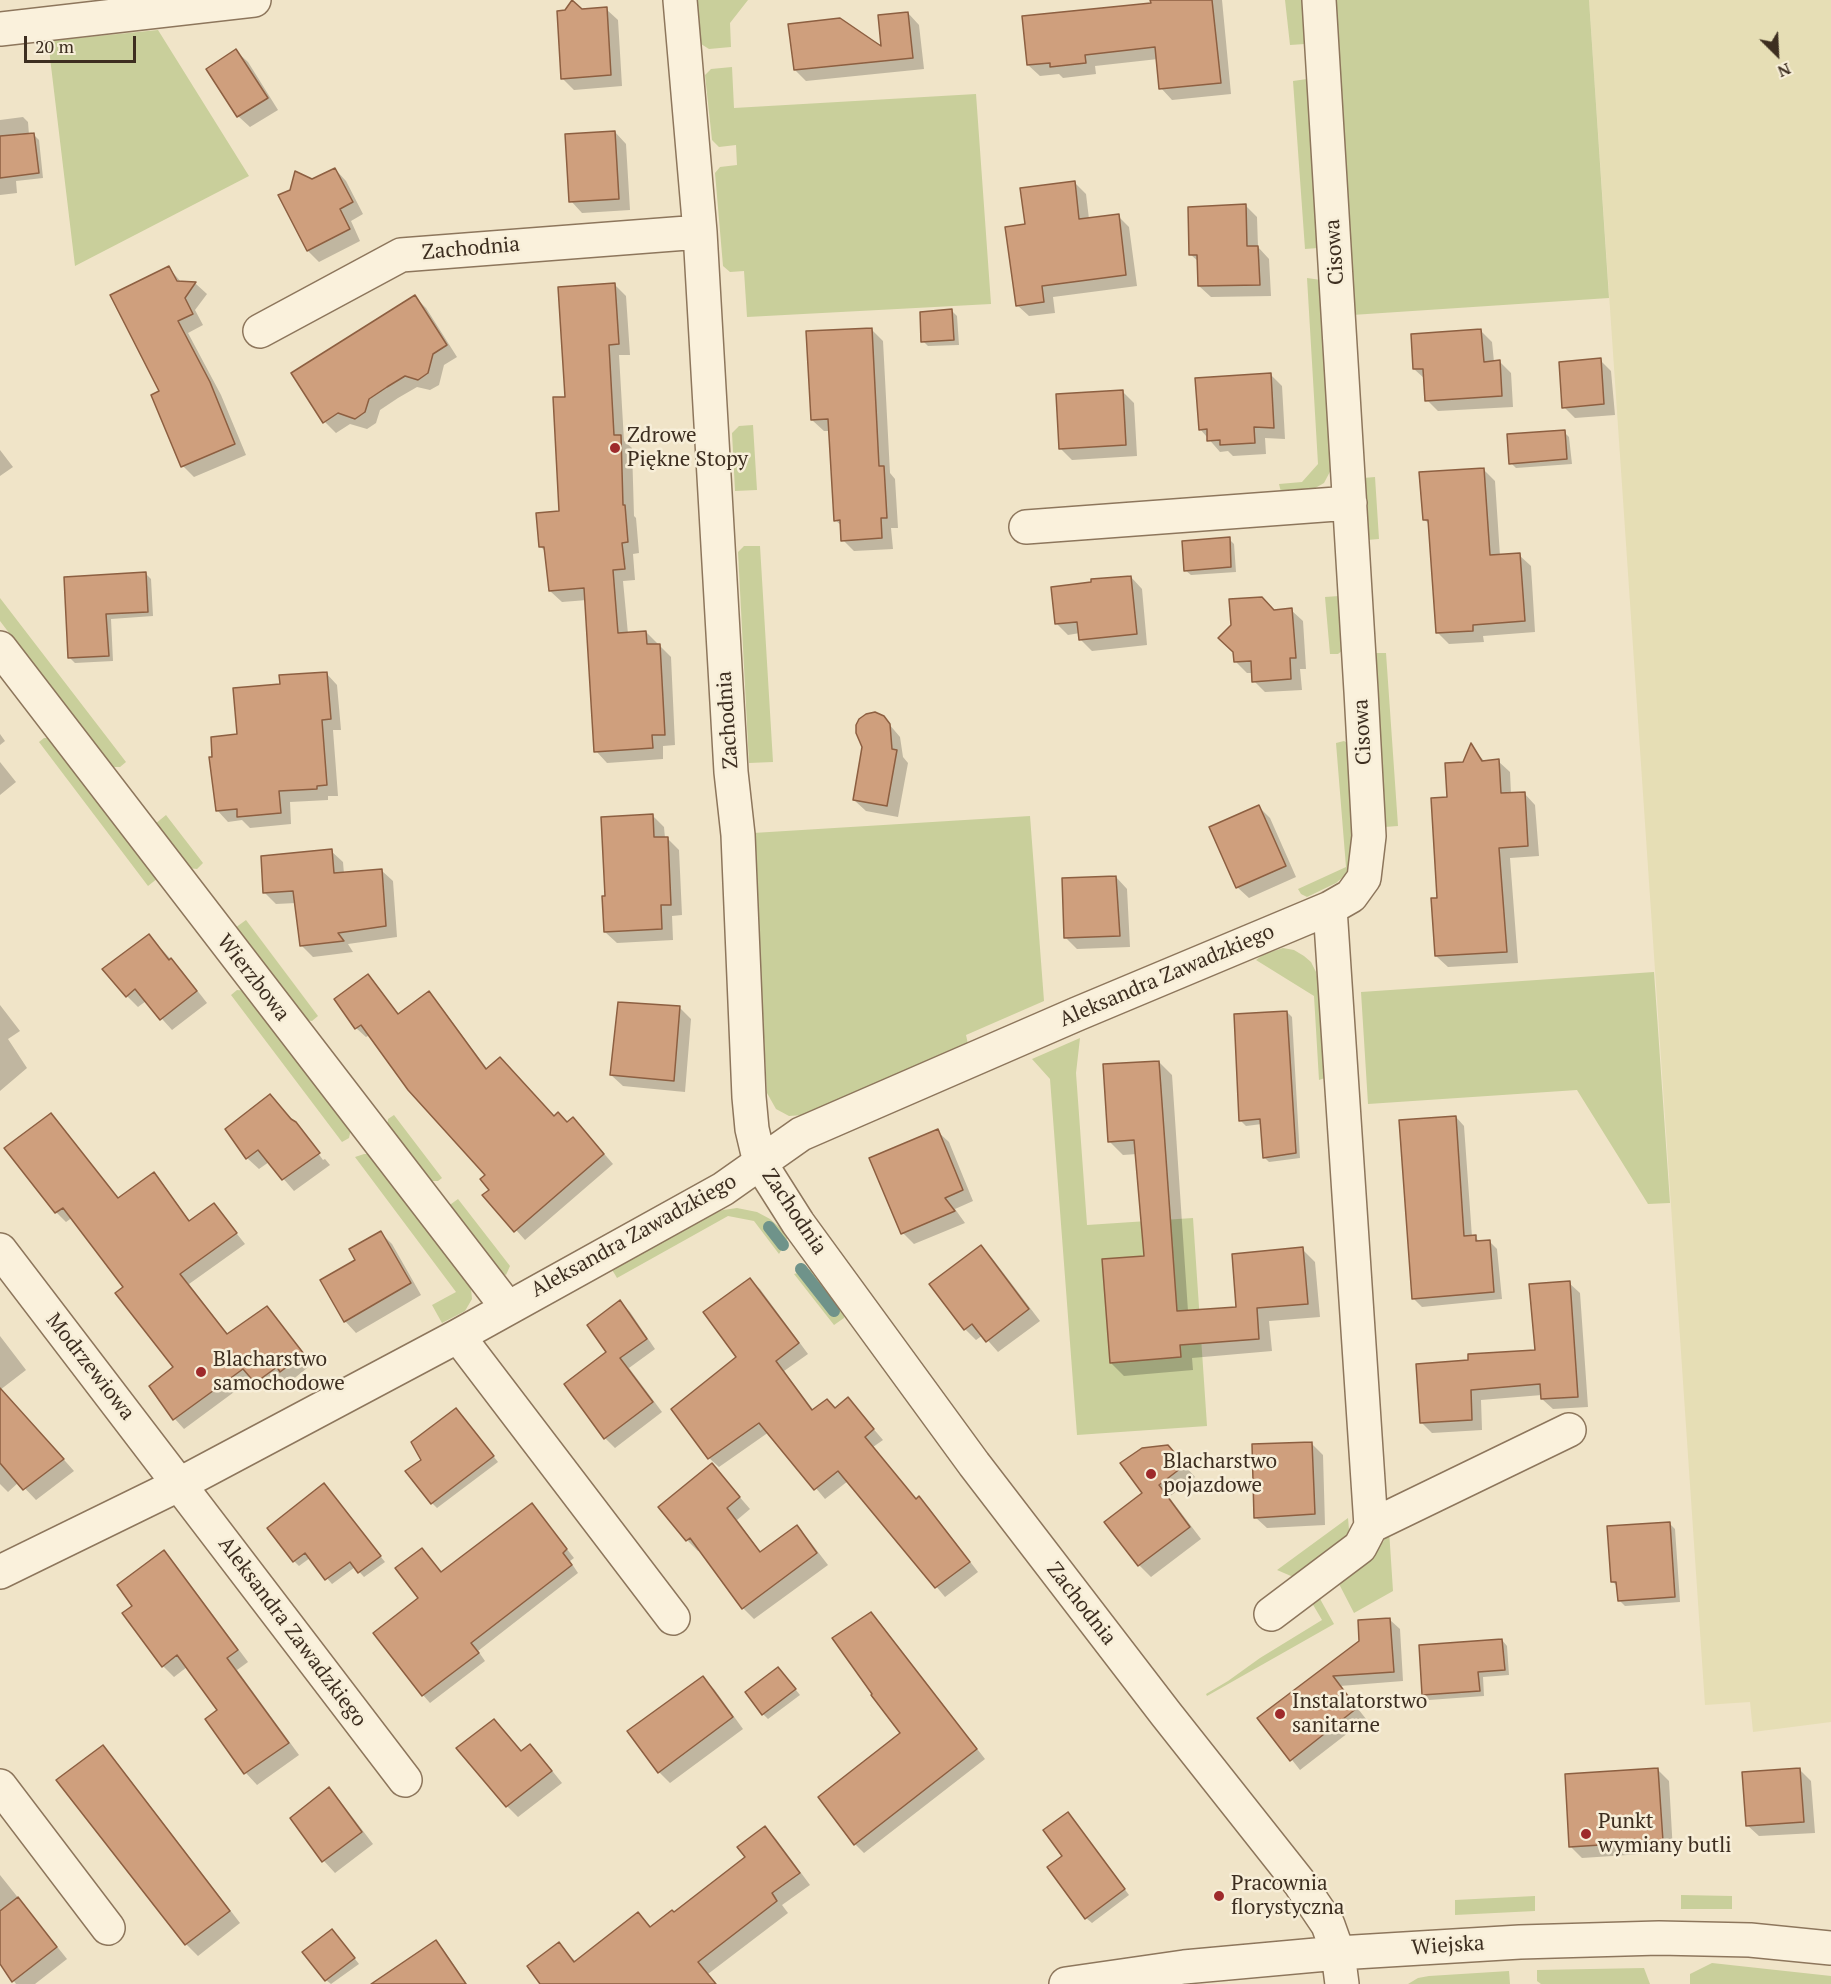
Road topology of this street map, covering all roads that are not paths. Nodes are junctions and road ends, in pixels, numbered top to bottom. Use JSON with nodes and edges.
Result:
{"nodes":[{"id":1,"x":254,"y":0,"type":"edge"},
{"id":2,"x":680,"y":0,"type":"edge"},
{"id":3,"x":1319,"y":0,"type":"edge"},
{"id":4,"x":0,"y":29,"type":"edge"},
{"id":5,"x":700,"y":232,"type":"junction"},
{"id":6,"x":260,"y":331,"type":"dead end"},
{"id":7,"x":1350,"y":504,"type":"junction"},
{"id":8,"x":1026,"y":526,"type":"dead end"},
{"id":9,"x":0,"y":648,"type":"edge"},
{"id":10,"x":1330,"y":908,"type":"junction"},
{"id":11,"x":760,"y":1163,"type":"junction"},
{"id":12,"x":0,"y":1250,"type":"edge"},
{"id":13,"x":507,"y":1307,"type":"junction"},
{"id":14,"x":458,"y":1336,"type":"junction"},
{"id":15,"x":1569,"y":1430,"type":"dead end"},
{"id":16,"x":180,"y":1485,"type":"junction"},
{"id":17,"x":1371,"y":1526,"type":"junction"},
{"id":18,"x":0,"y":1572,"type":"edge"},
{"id":19,"x":1271,"y":1614,"type":"dead end"},
{"id":20,"x":673,"y":1618,"type":"dead end"},
{"id":21,"x":405,"y":1780,"type":"dead end"},
{"id":22,"x":0,"y":1785,"type":"edge"},
{"id":23,"x":108,"y":1928,"type":"dead end"},
{"id":24,"x":1831,"y":1948,"type":"edge"},
{"id":25,"x":1340,"y":1969,"type":"edge"},
{"id":26,"x":1066,"y":1984,"type":"edge"}],
"edges":[{"from":1,"to":4,"type":"street"},
{"from":2,"to":5,"type":"street","name":"Zachodnia"},
{"from":3,"to":7,"type":"street","name":"Cisowa"},
{"from":5,"to":6,"type":"street","name":"Zachodnia"},
{"from":5,"to":11,"type":"street","name":"Zachodnia"},
{"from":7,"to":8,"type":"street"},
{"from":7,"to":10,"type":"street","name":"Cisowa"},
{"from":9,"to":13,"type":"street","name":"Wierzbowa"},
{"from":10,"to":11,"type":"street","name":"Aleksandra Zawadzkiego"},
{"from":10,"to":17,"type":"street"},
{"from":11,"to":13,"type":"street","name":"Aleksandra Zawadzkiego"},
{"from":11,"to":25,"type":"street","name":"Zachodnia"},
{"from":12,"to":16,"type":"street","name":"Modrzewiowa"},
{"from":13,"to":14,"type":"street","name":"Aleksandra Zawadzkiego"},
{"from":14,"to":16,"type":"street","name":"Aleksandra Zawadzkiego"},
{"from":14,"to":20,"type":"street"},
{"from":15,"to":17,"type":"street"},
{"from":16,"to":18,"type":"street","name":"Aleksandra Zawadzkiego"},
{"from":16,"to":21,"type":"street","name":"Aleksandra Zawadzkiego"},
{"from":17,"to":19,"type":"street"},
{"from":22,"to":23,"type":"street"},
{"from":24,"to":25,"type":"street","name":"Wiejska"},
{"from":25,"to":26,"type":"street","name":"Wiejska"}]}
